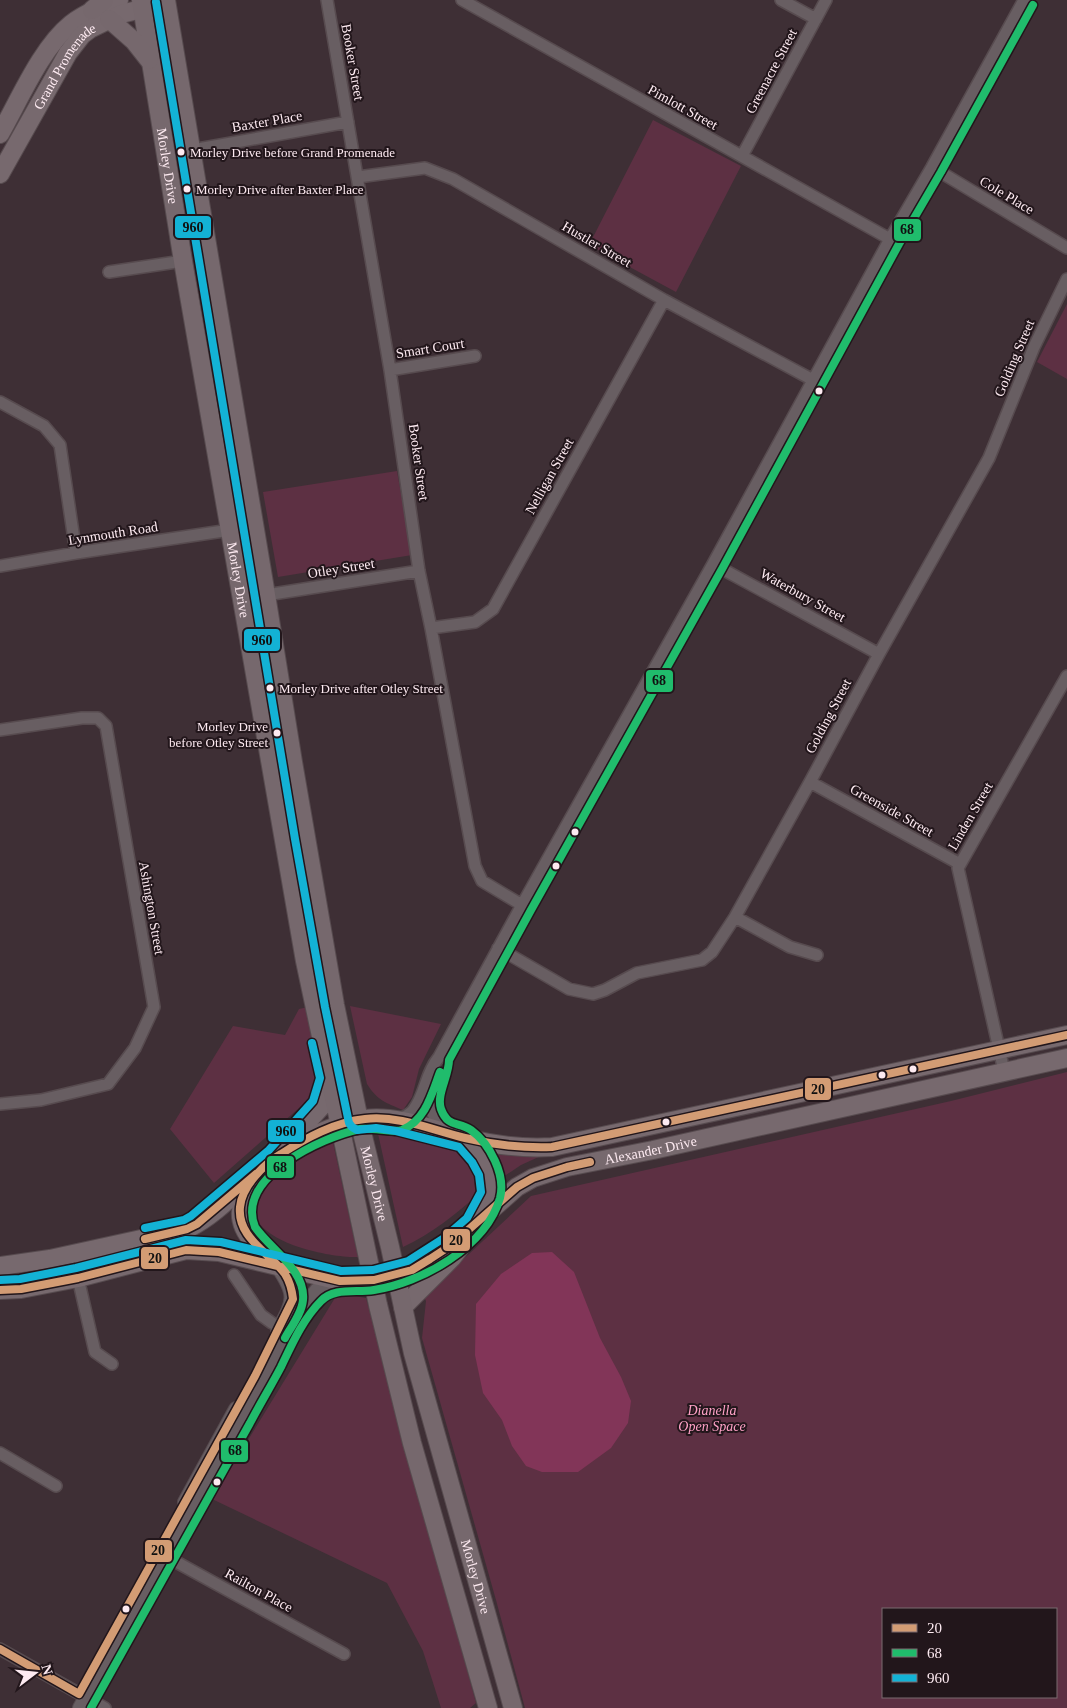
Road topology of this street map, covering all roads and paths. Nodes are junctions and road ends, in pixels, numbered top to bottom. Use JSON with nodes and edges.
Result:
{"nodes":[{"id":1,"x":119,"y":0,"type":"edge"},
{"id":2,"x":327,"y":0,"type":"edge"},
{"id":3,"x":462,"y":0,"type":"edge"},
{"id":4,"x":781,"y":0,"type":"edge"},
{"id":5,"x":826,"y":0,"type":"edge"},
{"id":6,"x":1024,"y":0,"type":"edge"},
{"id":7,"x":166,"y":2,"type":"edge"},
{"id":8,"x":141,"y":4,"type":"edge"},
{"id":9,"x":98,"y":5,"type":"edge"},
{"id":10,"x":109,"y":19,"type":"junction"},
{"id":11,"x":816,"y":19,"type":"junction"},
{"id":12,"x":149,"y":60,"type":"junction"},
{"id":13,"x":348,"y":122,"type":"junction"},
{"id":14,"x":0,"y":134,"type":"edge"},
{"id":15,"x":192,"y":150,"type":"junction"},
{"id":16,"x":742,"y":156,"type":"junction"},
{"id":17,"x":932,"y":167,"type":"junction"},
{"id":18,"x":0,"y":173,"type":"edge"},
{"id":19,"x":358,"y":178,"type":"junction"},
{"id":20,"x":890,"y":239,"type":"junction"},
{"id":21,"x":1067,"y":248,"type":"edge"},
{"id":22,"x":183,"y":261,"type":"junction"},
{"id":23,"x":109,"y":272,"type":"dead end"},
{"id":24,"x":1067,"y":279,"type":"edge"},
{"id":25,"x":664,"y":300,"type":"junction"},
{"id":26,"x":475,"y":356,"type":"dead end"},
{"id":27,"x":390,"y":370,"type":"junction"},
{"id":28,"x":813,"y":380,"type":"junction"},
{"id":29,"x":0,"y":402,"type":"edge"},
{"id":30,"x":238,"y":433,"type":"junction"},
{"id":31,"x":214,"y":437,"type":"junction"},
{"id":32,"x":230,"y":530,"type":"junction"},
{"id":33,"x":76,"y":553,"type":"junction"},
{"id":34,"x":713,"y":564,"type":"junction"},
{"id":35,"x":0,"y":566,"type":"edge"},
{"id":36,"x":419,"y":571,"type":"junction"},
{"id":37,"x":266,"y":595,"type":"junction"},
{"id":38,"x":431,"y":628,"type":"junction"},
{"id":39,"x":879,"y":654,"type":"junction"},
{"id":40,"x":1067,"y":676,"type":"edge"},
{"id":41,"x":0,"y":730,"type":"edge"},
{"id":42,"x":810,"y":782,"type":"junction"},
{"id":43,"x":960,"y":864,"type":"junction"},
{"id":44,"x":522,"y":905,"type":"junction"},
{"id":45,"x":735,"y":917,"type":"junction"},
{"id":46,"x":498,"y":948,"type":"junction"},
{"id":47,"x":817,"y":955,"type":"dead end"},
{"id":48,"x":1067,"y":1035,"type":"edge"},
{"id":49,"x":998,"y":1050,"type":"junction"},
{"id":50,"x":439,"y":1057,"type":"junction"},
{"id":51,"x":1067,"y":1058,"type":"edge"},
{"id":52,"x":1004,"y":1072,"type":"junction"},
{"id":53,"x":330,"y":1078,"type":"junction"},
{"id":54,"x":0,"y":1104,"type":"edge"},
{"id":55,"x":359,"y":1120,"type":"junction"},
{"id":56,"x":398,"y":1121,"type":"junction"},
{"id":57,"x":341,"y":1124,"type":"junction"},
{"id":58,"x":445,"y":1132,"type":"junction"},
{"id":59,"x":464,"y":1138,"type":"junction"},
{"id":60,"x":276,"y":1157,"type":"junction"},
{"id":61,"x":262,"y":1168,"type":"junction"},
{"id":62,"x":475,"y":1224,"type":"junction"},
{"id":63,"x":0,"y":1266,"type":"edge"},
{"id":64,"x":278,"y":1267,"type":"junction"},
{"id":65,"x":395,"y":1274,"type":"junction"},
{"id":66,"x":234,"y":1275,"type":"dead end"},
{"id":67,"x":78,"y":1278,"type":"junction"},
{"id":68,"x":374,"y":1280,"type":"junction"},
{"id":69,"x":340,"y":1282,"type":"junction"},
{"id":70,"x":0,"y":1290,"type":"edge"},
{"id":71,"x":403,"y":1307,"type":"junction"},
{"id":72,"x":284,"y":1328,"type":"junction"},
{"id":73,"x":112,"y":1364,"type":"dead end"},
{"id":74,"x":0,"y":1453,"type":"edge"},
{"id":75,"x":56,"y":1486,"type":"dead end"},
{"id":76,"x":162,"y":1554,"type":"junction"},
{"id":77,"x":0,"y":1648,"type":"edge"},
{"id":78,"x":344,"y":1654,"type":"dead end"},
{"id":79,"x":82,"y":1700,"type":"edge"},
{"id":80,"x":71,"y":1708,"type":"edge"},
{"id":81,"x":105,"y":1708,"type":"edge"},
{"id":82,"x":488,"y":1708,"type":"edge"},
{"id":83,"x":513,"y":1708,"type":"edge"}],
"edges":[{"from":1,"to":9,"type":"main road","name":"Grand Promenade"},
{"from":2,"to":13,"type":"street","name":"Booker Street"},
{"from":3,"to":16,"type":"street","name":"Pimlott Street"},
{"from":4,"to":11,"type":"street"},
{"from":5,"to":11,"type":"street","name":"Greenacre Street"},
{"from":6,"to":17,"type":"street"},
{"from":7,"to":8,"type":"main road","name":"Grand Promenade"},
{"from":7,"to":15,"type":"highway","name":"Morley Drive"},
{"from":8,"to":10,"type":"main road","name":"Grand Promenade"},
{"from":8,"to":12,"type":"highway","name":"Morley Drive"},
{"from":9,"to":14,"type":"main road","name":"Grand Promenade"},
{"from":10,"to":12,"type":"highway"},
{"from":10,"to":18,"type":"main road","name":"Grand Promenade"},
{"from":11,"to":16,"type":"street","name":"Greenacre Street"},
{"from":12,"to":22,"type":"highway","name":"Morley Drive"},
{"from":13,"to":15,"type":"street","name":"Baxter Place"},
{"from":13,"to":19,"type":"street","name":"Booker Street"},
{"from":15,"to":30,"type":"highway","name":"Morley Drive"},
{"from":16,"to":20,"type":"street","name":"Pimlott Street"},
{"from":17,"to":20,"type":"street"},
{"from":17,"to":21,"type":"street","name":"Cole Place"},
{"from":19,"to":25,"type":"street","name":"Hustler Street"},
{"from":19,"to":27,"type":"street","name":"Booker Street"},
{"from":20,"to":28,"type":"street"},
{"from":22,"to":23,"type":"street"},
{"from":22,"to":31,"type":"highway","name":"Morley Drive"},
{"from":24,"to":39,"type":"street","name":"Golding Street"},
{"from":25,"to":28,"type":"street","name":"Hustler Street"},
{"from":25,"to":38,"type":"street","name":"Nelligan Street"},
{"from":26,"to":27,"type":"street","name":"Smart Court"},
{"from":27,"to":36,"type":"street","name":"Booker Street"},
{"from":28,"to":34,"type":"street"},
{"from":29,"to":33,"type":"street"},
{"from":30,"to":31,"type":"highway"},
{"from":30,"to":37,"type":"highway","name":"Morley Drive"},
{"from":31,"to":32,"type":"highway","name":"Morley Drive"},
{"from":32,"to":33,"type":"street","name":"Lynmouth Road"},
{"from":32,"to":53,"type":"highway","name":"Morley Drive"},
{"from":33,"to":35,"type":"street","name":"Lynmouth Road"},
{"from":34,"to":39,"type":"street","name":"Waterbury Street"},
{"from":34,"to":44,"type":"street"},
{"from":36,"to":37,"type":"street","name":"Otley Street"},
{"from":36,"to":38,"type":"street","name":"Booker Street"},
{"from":37,"to":55,"type":"highway","name":"Morley Drive"},
{"from":38,"to":44,"type":"street","name":"Booker Street"},
{"from":39,"to":42,"type":"street","name":"Golding Street"},
{"from":40,"to":43,"type":"street","name":"Linden Street"},
{"from":41,"to":54,"type":"street","name":"Ashington Street"},
{"from":42,"to":43,"type":"street","name":"Greenside Street"},
{"from":42,"to":45,"type":"street","name":"Golding Street"},
{"from":43,"to":49,"type":"street","name":"Linden Street"},
{"from":44,"to":46,"type":"street"},
{"from":45,"to":46,"type":"street","name":"Golding Street"},
{"from":45,"to":47,"type":"street"},
{"from":46,"to":50,"type":"street"},
{"from":48,"to":49,"type":"main road","name":"Alexander Drive"},
{"from":49,"to":52,"type":"street","name":"Linden Street"},
{"from":49,"to":59,"type":"main road","name":"Alexander Drive"},
{"from":50,"to":56,"type":"street"},
{"from":50,"to":58,"type":"street"},
{"from":51,"to":52,"type":"main road","name":"Alexander Drive"},
{"from":52,"to":62,"type":"main road","name":"Alexander Drive"},
{"from":53,"to":57,"type":"highway","name":"Morley Drive"},
{"from":53,"to":60,"type":"main road"},
{"from":55,"to":56,"type":"main road","name":"Alexander Drive"},
{"from":55,"to":57,"type":"main road","name":"Alexander Drive"},
{"from":55,"to":65,"type":"highway","name":"Morley Drive"},
{"from":56,"to":58,"type":"main road","name":"Alexander Drive"},
{"from":57,"to":60,"type":"main road","name":"Alexander Drive"},
{"from":57,"to":68,"type":"highway","name":"Morley Drive"},
{"from":58,"to":59,"type":"main road","name":"Alexander Drive"},
{"from":59,"to":62,"type":"main road"},
{"from":60,"to":61,"type":"main road","name":"Alexander Drive"},
{"from":61,"to":63,"type":"main road","name":"Alexander Drive"},
{"from":61,"to":64,"type":"main road"},
{"from":62,"to":65,"type":"main road","name":"Alexander Drive"},
{"from":62,"to":71,"type":"main road"},
{"from":64,"to":67,"type":"main road","name":"Alexander Drive"},
{"from":64,"to":69,"type":"main road","name":"Alexander Drive"},
{"from":64,"to":72,"type":"street"},
{"from":65,"to":68,"type":"main road","name":"Alexander Drive"},
{"from":65,"to":71,"type":"highway","name":"Morley Drive"},
{"from":66,"to":72,"type":"street"},
{"from":67,"to":70,"type":"main road","name":"Alexander Drive"},
{"from":67,"to":73,"type":"street"},
{"from":68,"to":69,"type":"main road","name":"Alexander Drive"},
{"from":68,"to":82,"type":"highway","name":"Morley Drive"},
{"from":69,"to":72,"type":"street"},
{"from":71,"to":83,"type":"highway","name":"Morley Drive"},
{"from":72,"to":76,"type":"street"},
{"from":74,"to":75,"type":"street"},
{"from":76,"to":78,"type":"street","name":"Railton Place"},
{"from":76,"to":79,"type":"street"},
{"from":77,"to":79,"type":"street"},
{"from":79,"to":80,"type":"street"},
{"from":79,"to":81,"type":"street"}]}
